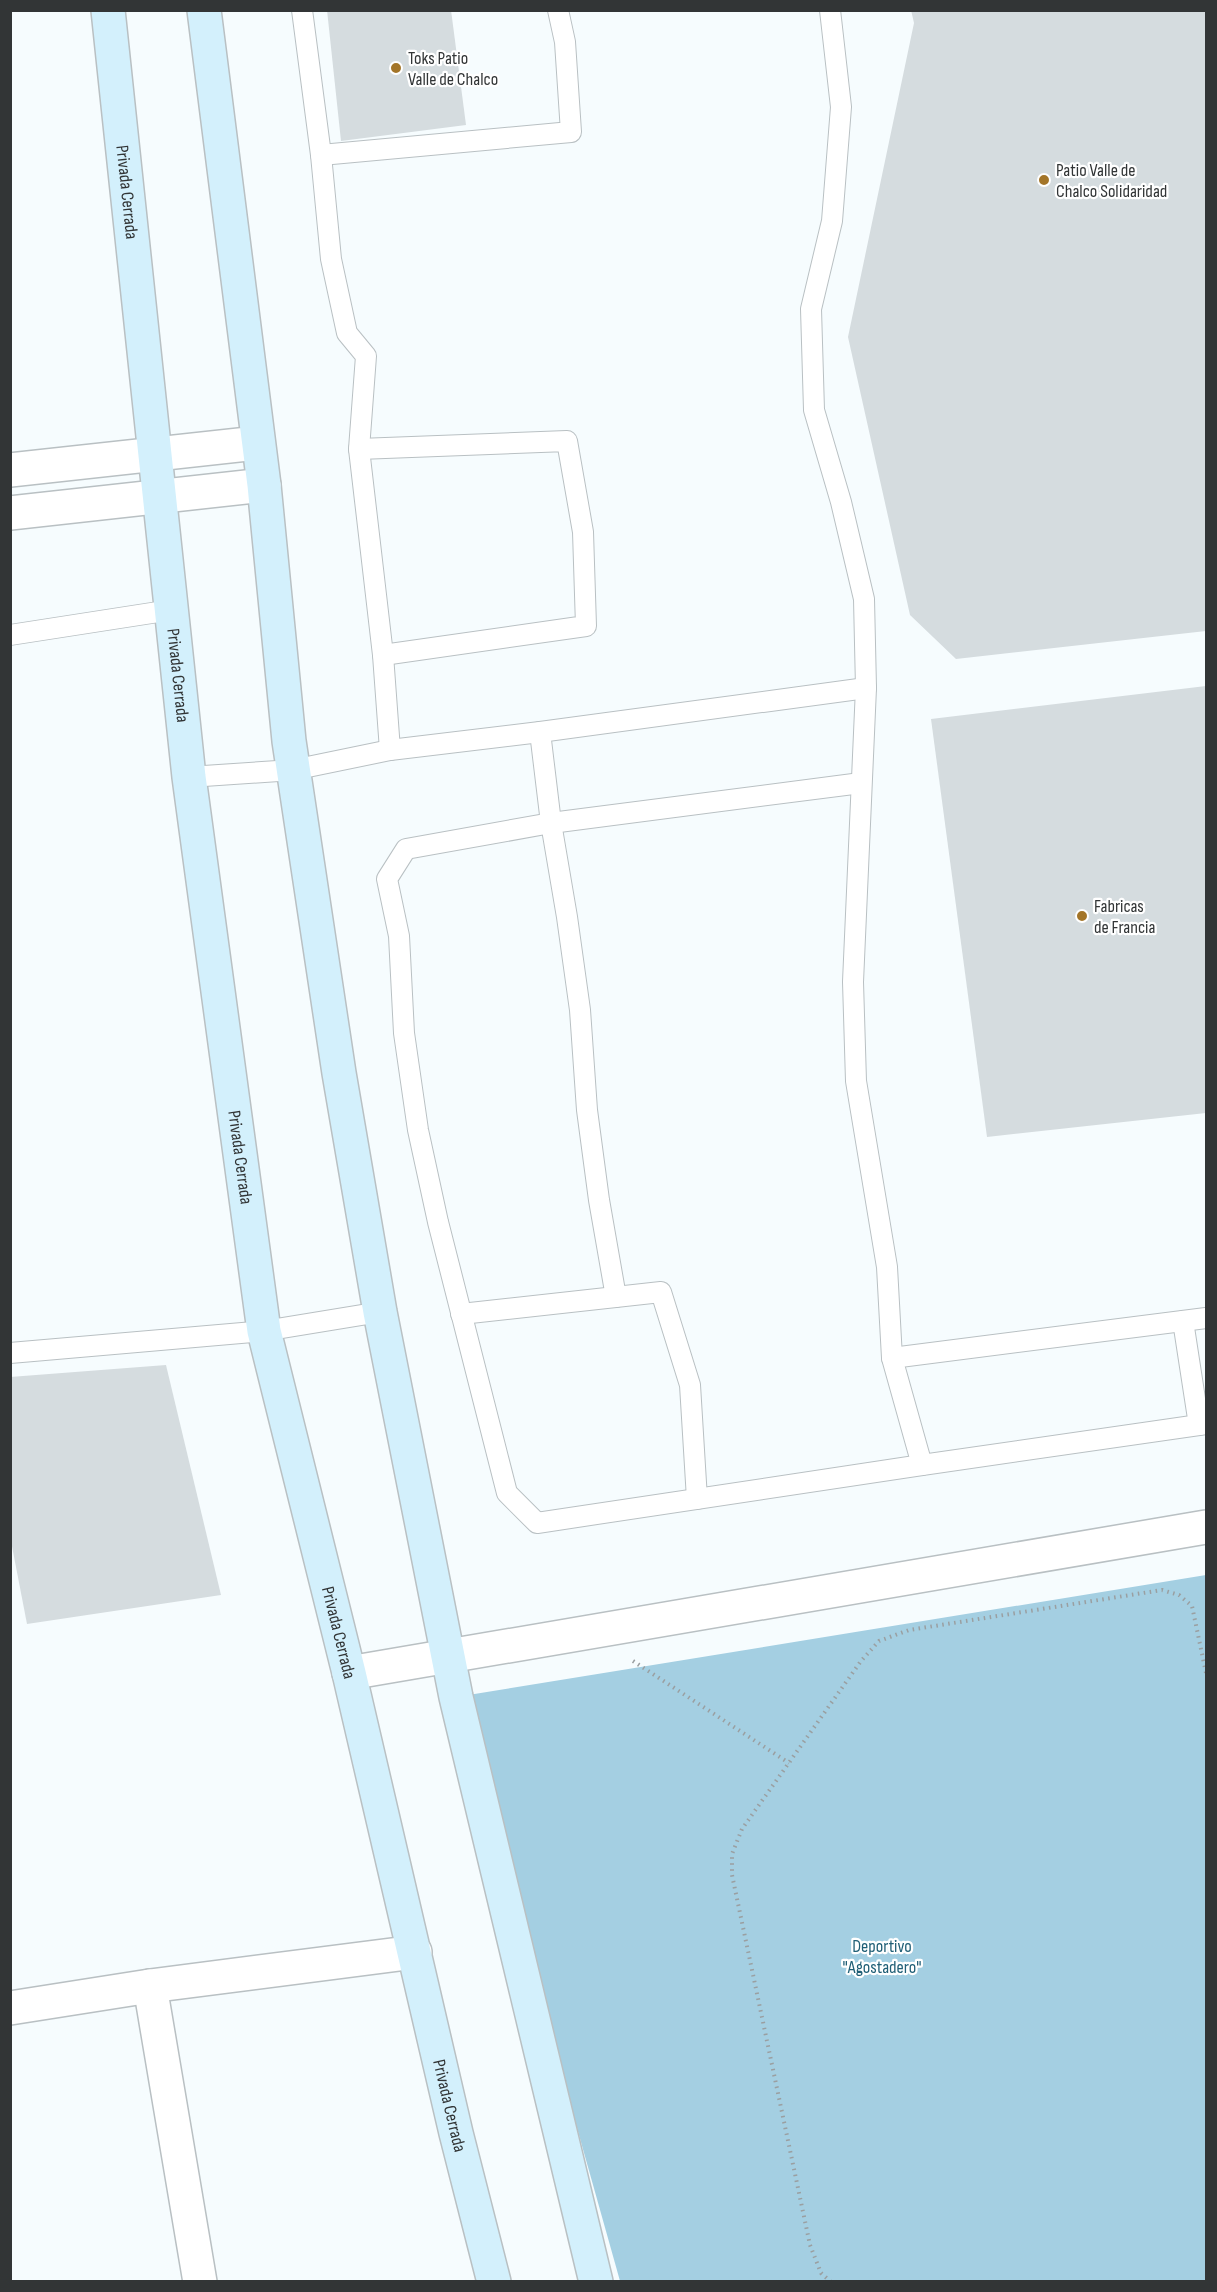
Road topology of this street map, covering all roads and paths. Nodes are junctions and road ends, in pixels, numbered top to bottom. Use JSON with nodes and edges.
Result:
{"nodes":[{"id":1,"x":108,"y":10,"type":"edge"},
{"id":2,"x":204,"y":10,"type":"edge"},
{"id":3,"x":302,"y":10,"type":"edge"},
{"id":4,"x":558,"y":10,"type":"edge"},
{"id":5,"x":830,"y":10,"type":"edge"},
{"id":6,"x":321,"y":155,"type":"junction"},
{"id":7,"x":258,"y":442,"type":"junction"},
{"id":8,"x":359,"y":449,"type":"junction"},
{"id":9,"x":154,"y":456,"type":"junction"},
{"id":10,"x":10,"y":470,"type":"edge"},
{"id":11,"x":264,"y":485,"type":"junction"},
{"id":12,"x":158,"y":495,"type":"junction"},
{"id":13,"x":10,"y":513,"type":"edge"},
{"id":14,"x":171,"y":610,"type":"junction"},
{"id":15,"x":10,"y":635,"type":"edge"},
{"id":16,"x":383,"y":654,"type":"junction"},
{"id":17,"x":866,"y":688,"type":"junction"},
{"id":18,"x":540,"y":732,"type":"junction"},
{"id":19,"x":390,"y":750,"type":"junction"},
{"id":20,"x":293,"y":770,"type":"junction"},
{"id":21,"x":189,"y":777,"type":"junction"},
{"id":22,"x":861,"y":783,"type":"junction"},
{"id":23,"x":551,"y":823,"type":"junction"},
{"id":24,"x":616,"y":1297,"type":"junction"},
{"id":25,"x":380,"y":1312,"type":"junction"},
{"id":26,"x":461,"y":1314,"type":"junction"},
{"id":27,"x":1206,"y":1318,"type":"edge"},
{"id":28,"x":1183,"y":1321,"type":"junction"},
{"id":29,"x":264,"y":1331,"type":"junction"},
{"id":30,"x":10,"y":1353,"type":"edge"},
{"id":31,"x":892,"y":1358,"type":"junction"},
{"id":32,"x":1203,"y":1424,"type":"edge"},
{"id":33,"x":922,"y":1465,"type":"junction"},
{"id":34,"x":697,"y":1499,"type":"junction"},
{"id":35,"x":1206,"y":1527,"type":"edge"},
{"id":36,"x":587,"y":1631,"type":"junction"},
{"id":37,"x":448,"y":1655,"type":"junction"},
{"id":38,"x":349,"y":1673,"type":"junction"},
{"id":39,"x":1206,"y":1673,"type":"edge"},
{"id":40,"x":789,"y":1763,"type":"junction"},
{"id":41,"x":414,"y":1952,"type":"junction"},
{"id":42,"x":150,"y":1986,"type":"junction"},
{"id":43,"x":10,"y":2008,"type":"edge"},
{"id":44,"x":200,"y":2282,"type":"edge"},
{"id":45,"x":494,"y":2282,"type":"edge"},
{"id":46,"x":596,"y":2282,"type":"edge"},
{"id":47,"x":831,"y":2282,"type":"edge"}],
"edges":[{"from":1,"to":9,"type":"street","name":"Privada Cerrada"},
{"from":2,"to":7,"type":"street"},
{"from":3,"to":6,"type":"lane"},
{"from":4,"to":6,"type":"lane"},
{"from":5,"to":17,"type":"lane"},
{"from":6,"to":8,"type":"lane"},
{"from":7,"to":9,"type":"street"},
{"from":7,"to":11,"type":"street"},
{"from":8,"to":16,"type":"lane"},
{"from":8,"to":16,"type":"lane"},
{"from":9,"to":10,"type":"street"},
{"from":9,"to":12,"type":"street","name":"Privada Cerrada"},
{"from":11,"to":12,"type":"street"},
{"from":11,"to":20,"type":"street"},
{"from":12,"to":13,"type":"street"},
{"from":12,"to":14,"type":"street","name":"Privada Cerrada"},
{"from":14,"to":15,"type":"lane"},
{"from":14,"to":21,"type":"street","name":"Privada Cerrada"},
{"from":16,"to":19,"type":"lane"},
{"from":17,"to":18,"type":"lane"},
{"from":17,"to":22,"type":"lane"},
{"from":18,"to":19,"type":"lane"},
{"from":18,"to":23,"type":"lane"},
{"from":19,"to":20,"type":"lane"},
{"from":20,"to":21,"type":"lane"},
{"from":20,"to":25,"type":"street"},
{"from":21,"to":29,"type":"street","name":"Privada Cerrada"},
{"from":22,"to":23,"type":"lane"},
{"from":22,"to":31,"type":"lane"},
{"from":23,"to":24,"type":"lane"},
{"from":23,"to":26,"type":"lane"},
{"from":24,"to":26,"type":"lane"},
{"from":24,"to":34,"type":"lane"},
{"from":25,"to":29,"type":"lane"},
{"from":25,"to":37,"type":"street"},
{"from":26,"to":34,"type":"lane"},
{"from":27,"to":28,"type":"lane"},
{"from":28,"to":31,"type":"lane"},
{"from":28,"to":32,"type":"lane"},
{"from":29,"to":30,"type":"lane"},
{"from":29,"to":38,"type":"street","name":"Privada Cerrada"},
{"from":31,"to":33,"type":"lane"},
{"from":32,"to":33,"type":"lane"},
{"from":33,"to":34,"type":"lane"},
{"from":35,"to":36,"type":"street"},
{"from":36,"to":37,"type":"street"},
{"from":36,"to":40,"type":"path"},
{"from":37,"to":38,"type":"street"},
{"from":37,"to":46,"type":"street"},
{"from":38,"to":41,"type":"street","name":"Privada Cerrada"},
{"from":39,"to":40,"type":"path"},
{"from":40,"to":47,"type":"path"},
{"from":41,"to":42,"type":"street"},
{"from":41,"to":45,"type":"street","name":"Privada Cerrada"},
{"from":42,"to":43,"type":"street"},
{"from":42,"to":44,"type":"street"}]}
